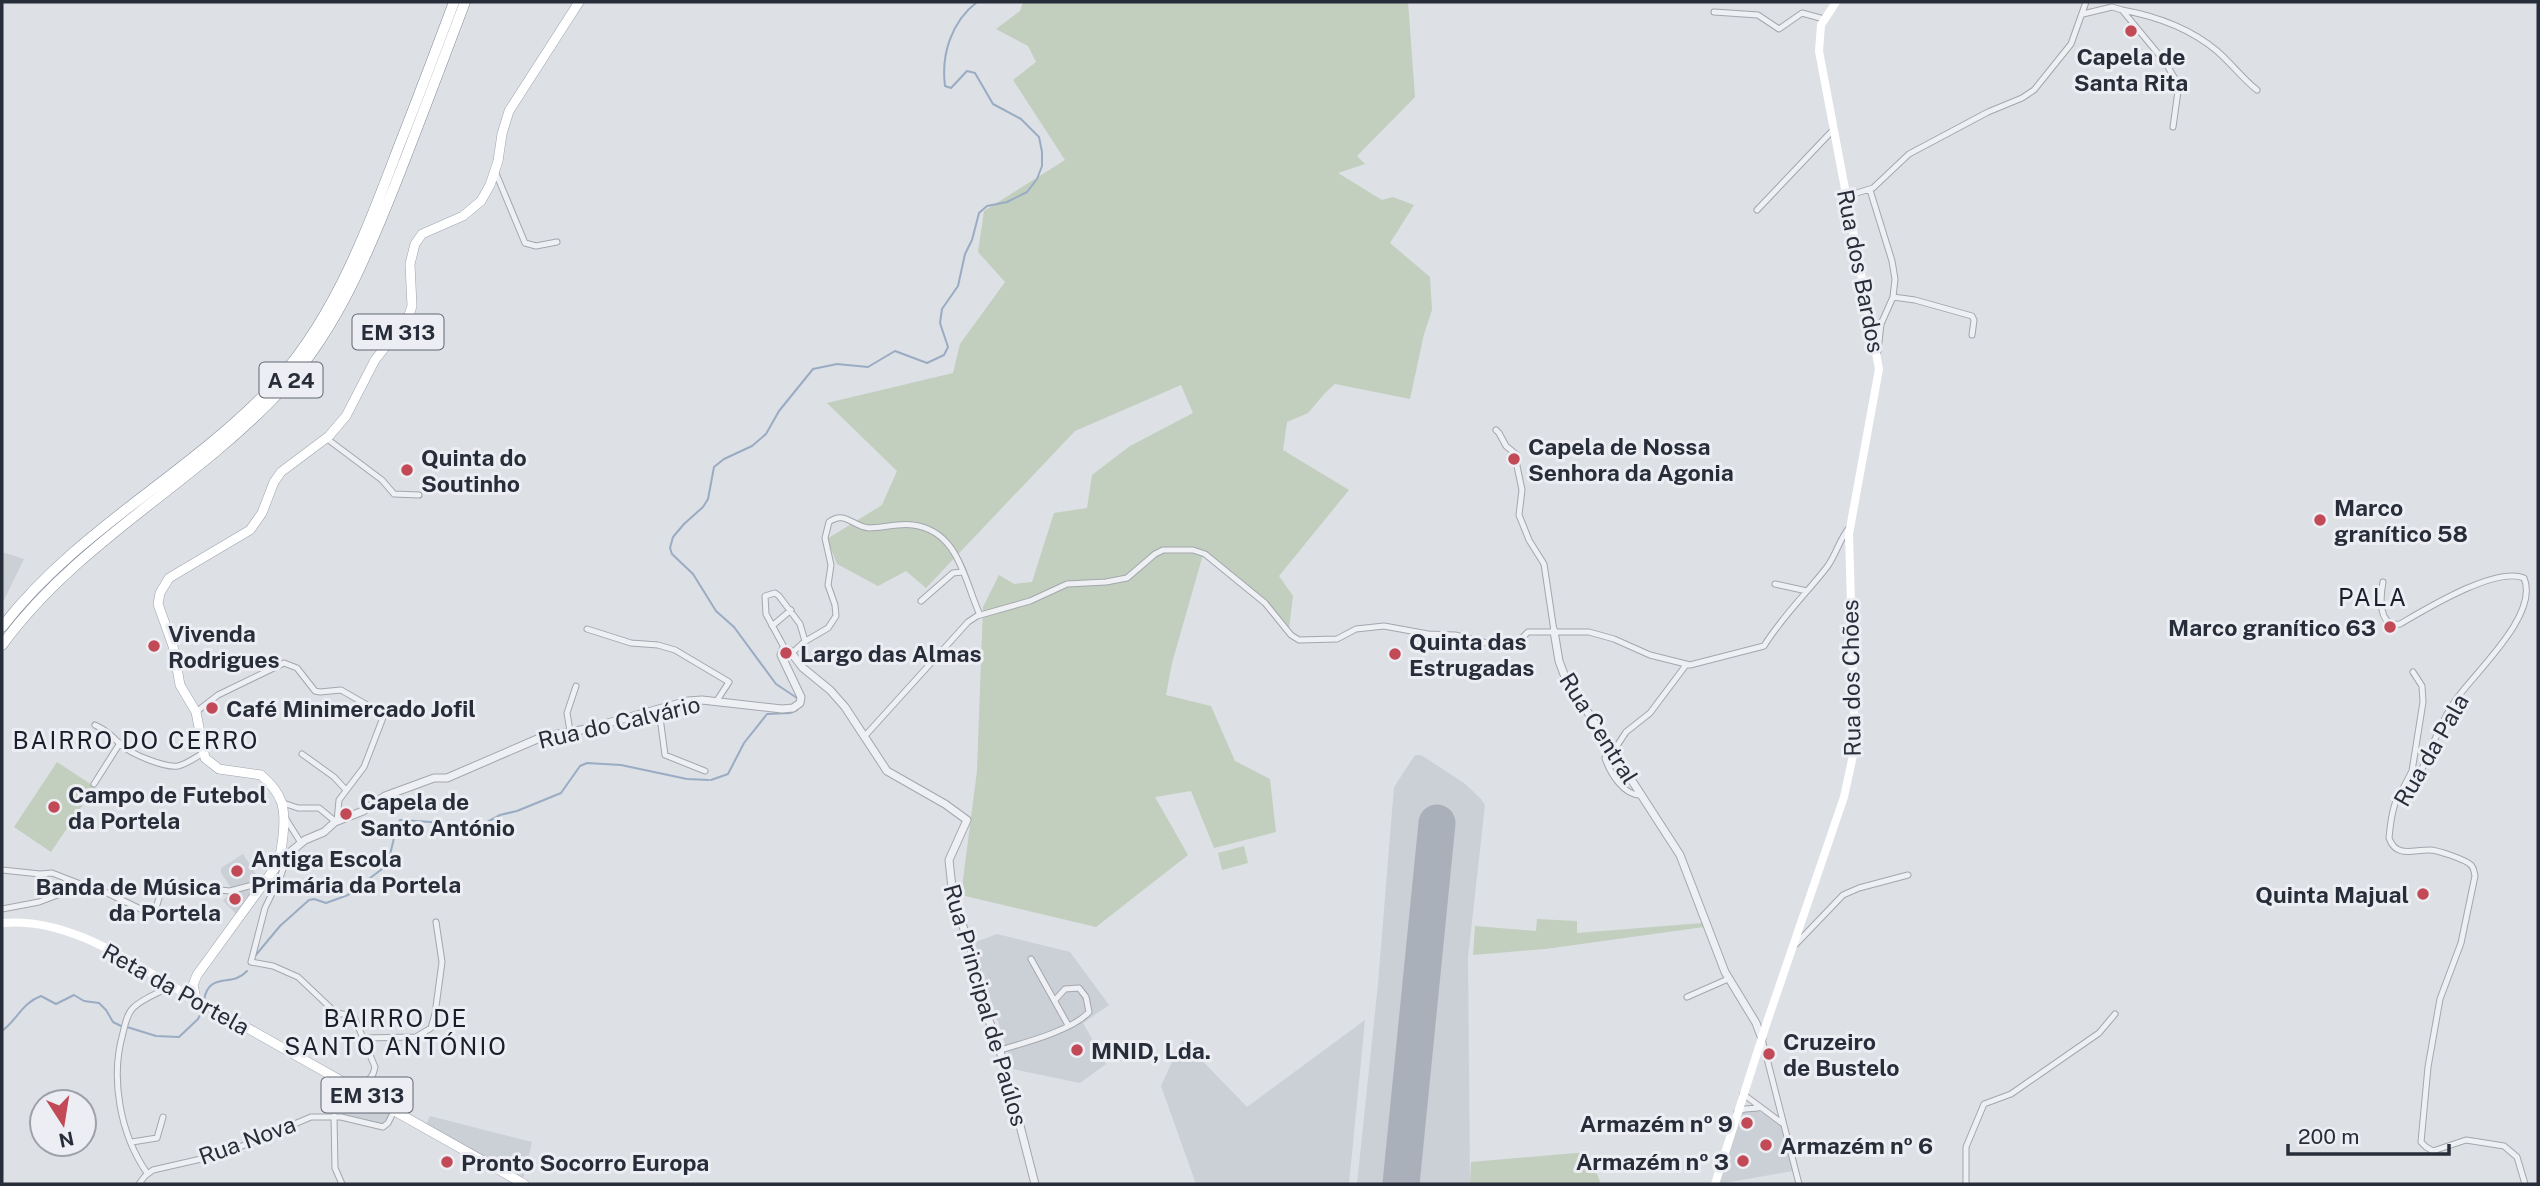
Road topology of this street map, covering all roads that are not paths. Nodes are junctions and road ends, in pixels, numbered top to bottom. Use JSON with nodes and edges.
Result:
{"nodes":[{"id":1,"x":452,"y":2,"type":"edge"},
{"id":2,"x":466,"y":2,"type":"edge"},
{"id":3,"x":579,"y":2,"type":"edge"},
{"id":4,"x":1836,"y":2,"type":"edge"},
{"id":5,"x":2086,"y":2,"type":"edge"},
{"id":6,"x":2122,"y":10,"type":"junction"},
{"id":7,"x":1714,"y":12,"type":"dead end"},
{"id":8,"x":2082,"y":14,"type":"junction"},
{"id":9,"x":1824,"y":19,"type":"junction"},
{"id":10,"x":2257,"y":90,"type":"dead end"},
{"id":11,"x":2173,"y":127,"type":"dead end"},
{"id":12,"x":1834,"y":129,"type":"junction"},
{"id":13,"x":495,"y":171,"type":"junction"},
{"id":14,"x":1870,"y":190,"type":"junction"},
{"id":15,"x":1847,"y":196,"type":"junction"},
{"id":16,"x":1757,"y":211,"type":"dead end"},
{"id":17,"x":557,"y":243,"type":"dead end"},
{"id":18,"x":1893,"y":297,"type":"junction"},
{"id":19,"x":1972,"y":335,"type":"dead end"},
{"id":20,"x":1877,"y":354,"type":"junction"},
{"id":21,"x":1871,"y":414,"type":"joint"},
{"id":22,"x":1496,"y":430,"type":"dead end"},
{"id":23,"x":326,"y":438,"type":"junction"},
{"id":24,"x":419,"y":495,"type":"dead end"},
{"id":25,"x":1849,"y":528,"type":"junction"},
{"id":26,"x":962,"y":572,"type":"junction"},
{"id":27,"x":2383,"y":582,"type":"dead end"},
{"id":28,"x":1774,"y":584,"type":"dead end"},
{"id":29,"x":1807,"y":591,"type":"junction"},
{"id":30,"x":2533,"y":596,"type":"dead end"},
{"id":31,"x":921,"y":601,"type":"dead end"},
{"id":32,"x":791,"y":610,"type":"junction"},
{"id":33,"x":980,"y":615,"type":"junction"},
{"id":34,"x":772,"y":626,"type":"junction"},
{"id":35,"x":2,"y":628,"type":"edge"},
{"id":36,"x":587,"y":629,"type":"dead end"},
{"id":37,"x":1553,"y":631,"type":"junction"},
{"id":38,"x":2513,"y":641,"type":"dead end"},
{"id":39,"x":804,"y":642,"type":"junction"},
{"id":40,"x":2,"y":645,"type":"edge"},
{"id":41,"x":788,"y":651,"type":"junction"},
{"id":42,"x":1686,"y":664,"type":"junction"},
{"id":43,"x":2413,"y":672,"type":"dead end"},
{"id":44,"x":576,"y":686,"type":"dead end"},
{"id":45,"x":716,"y":702,"type":"junction"},
{"id":46,"x":659,"y":710,"type":"junction"},
{"id":47,"x":196,"y":712,"type":"junction"},
{"id":48,"x":95,"y":724,"type":"dead end"},
{"id":49,"x":570,"y":731,"type":"junction"},
{"id":50,"x":864,"y":737,"type":"junction"},
{"id":51,"x":120,"y":743,"type":"junction"},
{"id":52,"x":203,"y":752,"type":"junction"},
{"id":53,"x":1613,"y":752,"type":"junction"},
{"id":54,"x":302,"y":754,"type":"dead end"},
{"id":55,"x":1605,"y":758,"type":"dead end"},
{"id":56,"x":705,"y":771,"type":"dead end"},
{"id":57,"x":94,"y":784,"type":"dead end"},
{"id":58,"x":346,"y":790,"type":"junction"},
{"id":59,"x":1641,"y":795,"type":"junction"},
{"id":60,"x":2400,"y":795,"type":"junction"},
{"id":61,"x":287,"y":804,"type":"junction"},
{"id":62,"x":285,"y":818,"type":"junction"},
{"id":63,"x":336,"y":822,"type":"junction"},
{"id":64,"x":300,"y":843,"type":"junction"},
{"id":65,"x":288,"y":854,"type":"junction"},
{"id":66,"x":278,"y":862,"type":"junction"},
{"id":67,"x":2,"y":870,"type":"edge"},
{"id":68,"x":1908,"y":875,"type":"dead end"},
{"id":69,"x":265,"y":882,"type":"junction"},
{"id":70,"x":84,"y":885,"type":"junction"},
{"id":71,"x":2,"y":909,"type":"edge"},
{"id":72,"x":436,"y":922,"type":"dead end"},
{"id":73,"x":2,"y":923,"type":"edge"},
{"id":74,"x":1793,"y":948,"type":"junction"},
{"id":75,"x":1031,"y":959,"type":"dead end"},
{"id":76,"x":197,"y":975,"type":"junction"},
{"id":77,"x":1728,"y":979,"type":"junction"},
{"id":78,"x":170,"y":986,"type":"junction"},
{"id":79,"x":1687,"y":997,"type":"dead end"},
{"id":80,"x":1055,"y":1000,"type":"junction"},
{"id":81,"x":198,"y":1001,"type":"junction"},
{"id":82,"x":2115,"y":1014,"type":"dead end"},
{"id":83,"x":1752,"y":1015,"type":"junction"},
{"id":84,"x":1767,"y":1022,"type":"junction"},
{"id":85,"x":1068,"y":1025,"type":"junction"},
{"id":86,"x":364,"y":1038,"type":"junction"},
{"id":87,"x":1762,"y":1039,"type":"junction"},
{"id":88,"x":1000,"y":1050,"type":"junction"},
{"id":89,"x":362,"y":1092,"type":"junction"},
{"id":90,"x":1744,"y":1094,"type":"junction"},
{"id":91,"x":1762,"y":1108,"type":"junction"},
{"id":92,"x":394,"y":1111,"type":"junction"},
{"id":93,"x":1737,"y":1112,"type":"junction"},
{"id":94,"x":334,"y":1116,"type":"junction"},
{"id":95,"x":163,"y":1117,"type":"dead end"},
{"id":96,"x":1784,"y":1125,"type":"junction"},
{"id":97,"x":132,"y":1142,"type":"junction"},
{"id":98,"x":147,"y":1173,"type":"junction"},
{"id":99,"x":139,"y":1184,"type":"edge"},
{"id":100,"x":342,"y":1184,"type":"edge"},
{"id":101,"x":524,"y":1184,"type":"edge"},
{"id":102,"x":1035,"y":1184,"type":"edge"},
{"id":103,"x":1715,"y":1184,"type":"edge"},
{"id":104,"x":1799,"y":1184,"type":"edge"},
{"id":105,"x":1966,"y":1184,"type":"edge"},
{"id":106,"x":2525,"y":1184,"type":"edge"}],
"edges":[{"from":1,"to":35,"type":"highway","number":"A 24"},
{"from":2,"to":40,"type":"highway","number":"A 24"},
{"from":3,"to":13,"type":"main road","number":"EM 313"},
{"from":4,"to":9,"type":"main road"},
{"from":5,"to":8,"type":"street"},
{"from":6,"to":8,"type":"street"},
{"from":6,"to":10,"type":"street"},
{"from":6,"to":11,"type":"street"},
{"from":7,"to":9,"type":"street"},
{"from":8,"to":14,"type":"street"},
{"from":9,"to":12,"type":"main road","name":"Rua dos Bardos"},
{"from":12,"to":15,"type":"main road","name":"Rua dos Bardos"},
{"from":12,"to":16,"type":"street"},
{"from":13,"to":17,"type":"street"},
{"from":13,"to":23,"type":"main road","number":"EM 313"},
{"from":14,"to":15,"type":"street"},
{"from":14,"to":18,"type":"street"},
{"from":15,"to":20,"type":"main road","name":"Rua dos Bardos"},
{"from":18,"to":19,"type":"street"},
{"from":18,"to":20,"type":"street"},
{"from":20,"to":21,"type":"main road","name":"Rua dos Bardos"},
{"from":21,"to":25,"type":"main road","name":"Rua dos Chões"},
{"from":22,"to":37,"type":"street","name":"Rua Central"},
{"from":23,"to":24,"type":"street"},
{"from":23,"to":47,"type":"main road","number":"EM 313"},
{"from":25,"to":29,"type":"street"},
{"from":25,"to":74,"type":"main road","name":"Rua dos Chões"},
{"from":26,"to":31,"type":"street"},
{"from":26,"to":33,"type":"street"},
{"from":26,"to":39,"type":"street"},
{"from":27,"to":30,"type":"street"},
{"from":28,"to":29,"type":"street"},
{"from":29,"to":42,"type":"street"},
{"from":32,"to":34,"type":"street"},
{"from":32,"to":34,"type":"street"},
{"from":32,"to":39,"type":"street"},
{"from":33,"to":37,"type":"street"},
{"from":33,"to":50,"type":"street"},
{"from":34,"to":41,"type":"street"},
{"from":36,"to":45,"type":"street"},
{"from":37,"to":42,"type":"street"},
{"from":37,"to":53,"type":"street","name":"Rua Central"},
{"from":38,"to":60,"type":"street","name":"Rua da Pala"},
{"from":39,"to":41,"type":"street"},
{"from":41,"to":45,"type":"street","name":"Rua do Calvário"},
{"from":41,"to":50,"type":"street","name":"Rua Principal de Paúlos"},
{"from":42,"to":53,"type":"street"},
{"from":43,"to":60,"type":"street"},
{"from":44,"to":49,"type":"street"},
{"from":45,"to":46,"type":"street","name":"Rua do Calvário"},
{"from":46,"to":49,"type":"street","name":"Rua do Calvário"},
{"from":46,"to":56,"type":"street"},
{"from":47,"to":52,"type":"main road","number":"EM 313"},
{"from":47,"to":58,"type":"street"},
{"from":48,"to":51,"type":"street"},
{"from":49,"to":63,"type":"street","name":"Rua do Calvário"},
{"from":50,"to":88,"type":"street","name":"Rua Principal de Paúlos"},
{"from":51,"to":52,"type":"street"},
{"from":51,"to":57,"type":"street"},
{"from":52,"to":61,"type":"main road"},
{"from":53,"to":59,"type":"street","name":"Rua Central"},
{"from":54,"to":58,"type":"street"},
{"from":55,"to":59,"type":"street"},
{"from":58,"to":63,"type":"street"},
{"from":59,"to":77,"type":"street","name":"Rua Central"},
{"from":60,"to":106,"type":"street","name":"Rua da Pala"},
{"from":61,"to":62,"type":"main road"},
{"from":61,"to":63,"type":"street"},
{"from":62,"to":64,"type":"street"},
{"from":62,"to":66,"type":"main road"},
{"from":63,"to":64,"type":"street","name":"Rua do Calvário"},
{"from":64,"to":65,"type":"street","name":"Rua do Calvário"},
{"from":65,"to":66,"type":"street","name":"Rua do Calvário"},
{"from":65,"to":86,"type":"street"},
{"from":66,"to":69,"type":"main road"},
{"from":67,"to":70,"type":"street"},
{"from":68,"to":74,"type":"street"},
{"from":69,"to":70,"type":"street"},
{"from":69,"to":76,"type":"main road"},
{"from":70,"to":71,"type":"street"},
{"from":72,"to":86,"type":"street"},
{"from":73,"to":78,"type":"main road","name":"Reta da Portela"},
{"from":74,"to":84,"type":"main road","name":"Rua dos Chões"},
{"from":75,"to":80,"type":"street"},
{"from":76,"to":78,"type":"main road"},
{"from":76,"to":81,"type":"main road"},
{"from":77,"to":79,"type":"street"},
{"from":77,"to":83,"type":"street","name":"Rua Central"},
{"from":78,"to":81,"type":"main road","name":"Reta da Portela"},
{"from":78,"to":97,"type":"street"},
{"from":80,"to":85,"type":"street"},
{"from":80,"to":85,"type":"street"},
{"from":81,"to":89,"type":"main road","name":"Reta da Portela","number":"EM 313"},
{"from":82,"to":105,"type":"street"},
{"from":83,"to":84,"type":"street"},
{"from":83,"to":87,"type":"street","name":"Rua Central"},
{"from":84,"to":87,"type":"main road","name":"Rua dos Chões"},
{"from":85,"to":88,"type":"street"},
{"from":86,"to":89,"type":"street"},
{"from":87,"to":90,"type":"main road","name":"Rua dos Chões"},
{"from":87,"to":96,"type":"street"},
{"from":88,"to":102,"type":"street","name":"Rua Principal de Paúlos"},
{"from":89,"to":92,"type":"main road","name":"Reta da Portela","number":"EM 313"},
{"from":90,"to":91,"type":"street"},
{"from":90,"to":93,"type":"main road","name":"Rua dos Chões"},
{"from":91,"to":93,"type":"street"},
{"from":91,"to":96,"type":"street"},
{"from":92,"to":94,"type":"street","name":"Rua Nova"},
{"from":92,"to":101,"type":"main road","name":"Reta da Portela","number":"EM 313"},
{"from":93,"to":103,"type":"main road","name":"Rua dos Chões"},
{"from":94,"to":98,"type":"street","name":"Rua Nova"},
{"from":94,"to":100,"type":"street"},
{"from":95,"to":97,"type":"street"},
{"from":96,"to":104,"type":"street"},
{"from":97,"to":98,"type":"street"},
{"from":98,"to":99,"type":"street"}]}
